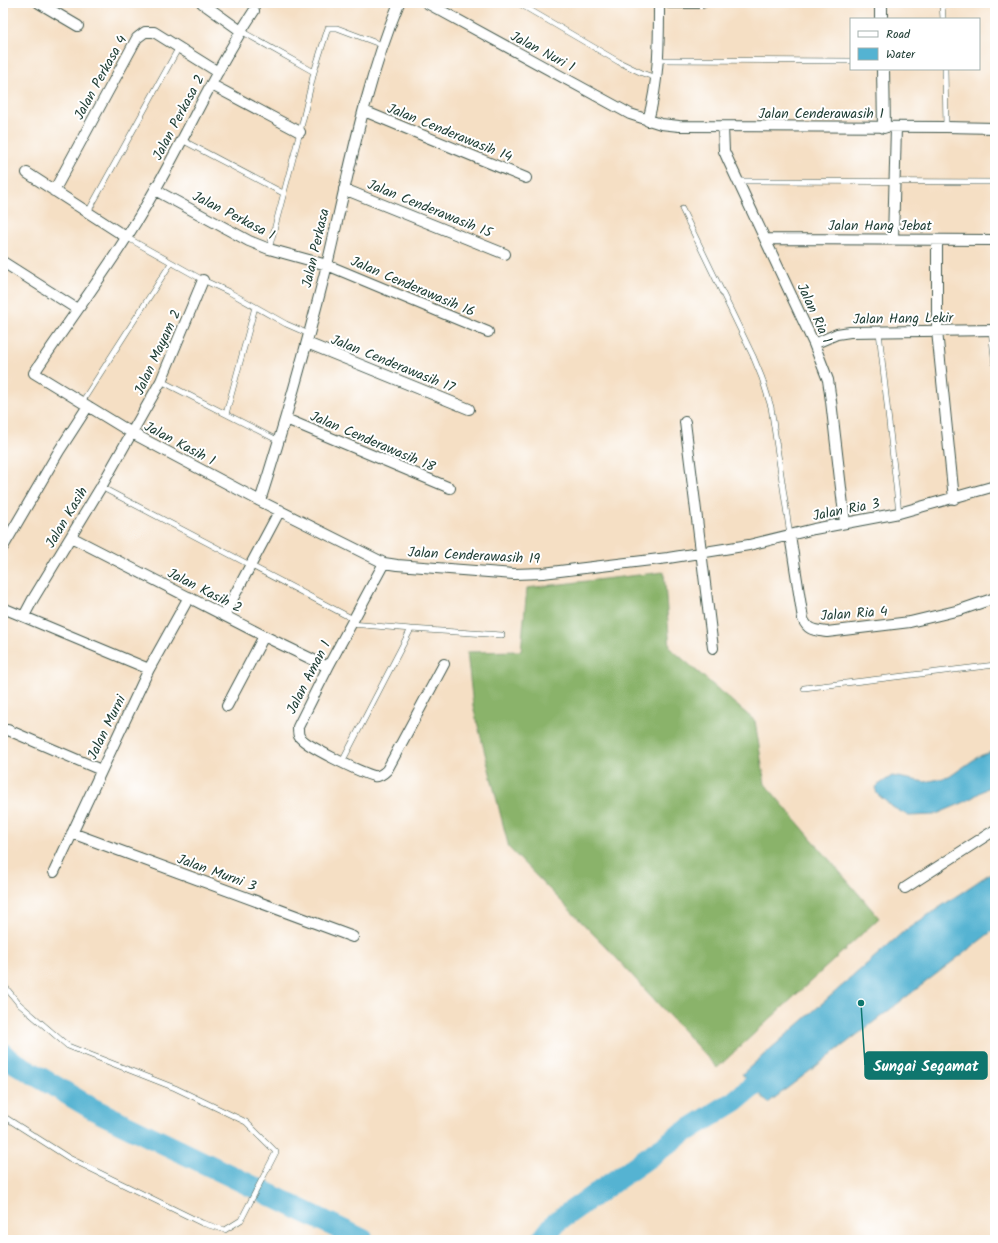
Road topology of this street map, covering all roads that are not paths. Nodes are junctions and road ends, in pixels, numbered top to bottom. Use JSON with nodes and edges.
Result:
{"nodes":[{"id":1,"x":40,"y":3,"type":"edge"},
{"id":2,"x":202,"y":3,"type":"edge"},
{"id":3,"x":399,"y":3,"type":"edge"},
{"id":4,"x":427,"y":3,"type":"edge"},
{"id":5,"x":518,"y":3,"type":"edge"},
{"id":6,"x":660,"y":3,"type":"edge"},
{"id":7,"x":669,"y":3,"type":"edge"},
{"id":8,"x":702,"y":3,"type":"edge"},
{"id":9,"x":881,"y":3,"type":"edge"},
{"id":10,"x":942,"y":3,"type":"edge"},
{"id":11,"x":254,"y":11,"type":"dead end"},
{"id":12,"x":881,"y":18,"type":"edge"},
{"id":13,"x":943,"y":18,"type":"edge"},
{"id":14,"x":78,"y":26,"type":"dead end"},
{"id":15,"x":241,"y":31,"type":"junction"},
{"id":16,"x":382,"y":45,"type":"junction"},
{"id":17,"x":179,"y":47,"type":"junction"},
{"id":18,"x":659,"y":60,"type":"junction"},
{"id":19,"x":850,"y":61,"type":"edge"},
{"id":20,"x":882,"y":70,"type":"edge"},
{"id":21,"x":945,"y":70,"type":"edge"},
{"id":22,"x":218,"y":72,"type":"junction"},
{"id":23,"x":314,"y":72,"type":"junction"},
{"id":24,"x":657,"y":78,"type":"junction"},
{"id":25,"x":212,"y":85,"type":"junction"},
{"id":26,"x":364,"y":111,"type":"junction"},
{"id":27,"x":648,"y":121,"type":"junction"},
{"id":28,"x":723,"y":127,"type":"junction"},
{"id":29,"x":890,"y":127,"type":"junction"},
{"id":30,"x":946,"y":127,"type":"junction"},
{"id":31,"x":995,"y":128,"type":"edge"},
{"id":32,"x":300,"y":132,"type":"junction"},
{"id":33,"x":182,"y":140,"type":"junction"},
{"id":34,"x":27,"y":173,"type":"dead end"},
{"id":35,"x":526,"y":178,"type":"dead end"},
{"id":36,"x":737,"y":182,"type":"junction"},
{"id":37,"x":894,"y":182,"type":"junction"},
{"id":38,"x":995,"y":182,"type":"edge"},
{"id":39,"x":344,"y":189,"type":"junction"},
{"id":40,"x":155,"y":190,"type":"junction"},
{"id":41,"x":54,"y":191,"type":"junction"},
{"id":42,"x":283,"y":193,"type":"junction"},
{"id":43,"x":682,"y":209,"type":"dead end"},
{"id":44,"x":88,"y":213,"type":"junction"},
{"id":45,"x":126,"y":237,"type":"junction"},
{"id":46,"x":765,"y":239,"type":"junction"},
{"id":47,"x":893,"y":239,"type":"junction"},
{"id":48,"x":937,"y":240,"type":"junction"},
{"id":49,"x":995,"y":240,"type":"edge"},
{"id":50,"x":269,"y":250,"type":"junction"},
{"id":51,"x":505,"y":254,"type":"dead end"},
{"id":52,"x":3,"y":262,"type":"edge"},
{"id":53,"x":171,"y":263,"type":"junction"},
{"id":54,"x":326,"y":265,"type":"junction"},
{"id":55,"x":203,"y":280,"type":"junction"},
{"id":56,"x":255,"y":307,"type":"junction"},
{"id":57,"x":77,"y":309,"type":"junction"},
{"id":58,"x":993,"y":330,"type":"edge"},
{"id":59,"x":488,"y":332,"type":"dead end"},
{"id":60,"x":879,"y":332,"type":"junction"},
{"id":61,"x":937,"y":332,"type":"junction"},
{"id":62,"x":308,"y":339,"type":"junction"},
{"id":63,"x":814,"y":344,"type":"junction"},
{"id":64,"x":995,"y":366,"type":"edge"},
{"id":65,"x":34,"y":373,"type":"joint"},
{"id":66,"x":161,"y":381,"type":"junction"},
{"id":67,"x":85,"y":404,"type":"junction"},
{"id":68,"x":468,"y":409,"type":"dead end"},
{"id":69,"x":226,"y":414,"type":"junction"},
{"id":70,"x":286,"y":419,"type":"junction"},
{"id":71,"x":685,"y":422,"type":"dead end"},
{"id":72,"x":132,"y":433,"type":"junction"},
{"id":73,"x":279,"y":441,"type":"junction"},
{"id":74,"x":995,"y":486,"type":"edge"},
{"id":75,"x":101,"y":487,"type":"junction"},
{"id":76,"x":450,"y":488,"type":"dead end"},
{"id":77,"x":954,"y":499,"type":"junction"},
{"id":78,"x":260,"y":501,"type":"junction"},
{"id":79,"x":280,"y":510,"type":"junction"},
{"id":80,"x":899,"y":513,"type":"junction"},
{"id":81,"x":845,"y":523,"type":"junction"},
{"id":82,"x":790,"y":534,"type":"junction"},
{"id":83,"x":71,"y":537,"type":"junction"},
{"id":84,"x":3,"y":547,"type":"edge"},
{"id":85,"x":701,"y":553,"type":"junction"},
{"id":86,"x":384,"y":563,"type":"junction"},
{"id":87,"x":251,"y":566,"type":"junction"},
{"id":88,"x":189,"y":597,"type":"junction"},
{"id":89,"x":995,"y":598,"type":"edge"},
{"id":90,"x":3,"y":608,"type":"edge"},
{"id":91,"x":224,"y":615,"type":"junction"},
{"id":92,"x":24,"y":616,"type":"junction"},
{"id":93,"x":352,"y":622,"type":"junction"},
{"id":94,"x":411,"y":629,"type":"junction"},
{"id":95,"x":502,"y":635,"type":"dead end"},
{"id":96,"x":264,"y":636,"type":"junction"},
{"id":97,"x":713,"y":648,"type":"dead end"},
{"id":98,"x":444,"y":664,"type":"dead end"},
{"id":99,"x":995,"y":665,"type":"edge"},
{"id":100,"x":328,"y":667,"type":"junction"},
{"id":101,"x":150,"y":670,"type":"junction"},
{"id":102,"x":804,"y":688,"type":"dead end"},
{"id":103,"x":227,"y":706,"type":"dead end"},
{"id":104,"x":3,"y":731,"type":"edge"},
{"id":105,"x":342,"y":762,"type":"junction"},
{"id":106,"x":101,"y":770,"type":"junction"},
{"id":107,"x":995,"y":830,"type":"edge"},
{"id":108,"x":72,"y":833,"type":"junction"},
{"id":109,"x":54,"y":872,"type":"dead end"},
{"id":110,"x":905,"y":888,"type":"dead end"},
{"id":111,"x":353,"y":937,"type":"dead end"},
{"id":112,"x":3,"y":984,"type":"edge"},
{"id":113,"x":3,"y":1116,"type":"edge"}],
"edges":[{"from":1,"to":14,"type":"street"},
{"from":2,"to":15,"type":"street"},
{"from":3,"to":16,"type":"street","name":"Jalan Perkasa"},
{"from":4,"to":27,"type":"street","name":"Jalan Nuri 1"},
{"from":5,"to":24,"type":"lane"},
{"from":6,"to":18,"type":"street"},
{"from":7,"to":8,"type":"street"},
{"from":9,"to":12,"type":"street"},
{"from":10,"to":13,"type":"lane"},
{"from":11,"to":15,"type":"street","name":"Jalan Perkasa 2"},
{"from":15,"to":22,"type":"street","name":"Jalan Perkasa 2"},
{"from":15,"to":23,"type":"lane"},
{"from":16,"to":23,"type":"lane"},
{"from":16,"to":26,"type":"street","name":"Jalan Perkasa"},
{"from":17,"to":22,"type":"street","name":"Jalan Perkasa 4"},
{"from":17,"to":41,"type":"street","name":"Jalan Perkasa 4"},
{"from":17,"to":44,"type":"lane"},
{"from":18,"to":19,"type":"lane"},
{"from":18,"to":24,"type":"street"},
{"from":20,"to":29,"type":"street"},
{"from":21,"to":30,"type":"lane"},
{"from":22,"to":25,"type":"street","name":"Jalan Perkasa 2"},
{"from":23,"to":32,"type":"lane"},
{"from":24,"to":27,"type":"street"},
{"from":25,"to":32,"type":"street"},
{"from":25,"to":33,"type":"street","name":"Jalan Perkasa 2"},
{"from":26,"to":35,"type":"street","name":"Jalan Cenderawasih 14"},
{"from":26,"to":39,"type":"street","name":"Jalan Perkasa"},
{"from":27,"to":28,"type":"street","name":"Jalan Cenderawasih 1"},
{"from":28,"to":29,"type":"street","name":"Jalan Cenderawasih 1"},
{"from":28,"to":36,"type":"street","name":"Jalan Ria 1"},
{"from":29,"to":30,"type":"street","name":"Jalan Cenderawasih 1"},
{"from":29,"to":37,"type":"street"},
{"from":30,"to":31,"type":"street","name":"Jalan Cenderawasih 1"},
{"from":32,"to":42,"type":"lane"},
{"from":33,"to":40,"type":"street","name":"Jalan Perkasa 2"},
{"from":33,"to":42,"type":"lane"},
{"from":34,"to":41,"type":"street"},
{"from":36,"to":37,"type":"lane"},
{"from":36,"to":46,"type":"street","name":"Jalan Ria 1"},
{"from":37,"to":38,"type":"lane"},
{"from":37,"to":47,"type":"street"},
{"from":39,"to":51,"type":"street","name":"Jalan Cenderawasih 15"},
{"from":39,"to":54,"type":"street","name":"Jalan Perkasa"},
{"from":40,"to":45,"type":"street","name":"Jalan Perkasa 2"},
{"from":40,"to":50,"type":"street","name":"Jalan Perkasa 1"},
{"from":41,"to":44,"type":"street"},
{"from":42,"to":50,"type":"lane"},
{"from":43,"to":82,"type":"lane"},
{"from":44,"to":45,"type":"street"},
{"from":45,"to":53,"type":"lane"},
{"from":45,"to":57,"type":"street","name":"Jalan Perkasa 2"},
{"from":46,"to":47,"type":"street","name":"Jalan Hang Jebat"},
{"from":46,"to":63,"type":"street","name":"Jalan Ria 1"},
{"from":47,"to":48,"type":"street","name":"Jalan Hang Jebat"},
{"from":48,"to":49,"type":"street","name":"Jalan Hang Jebat"},
{"from":48,"to":61,"type":"street"},
{"from":50,"to":54,"type":"street","name":"Jalan Perkasa 1"},
{"from":52,"to":57,"type":"street"},
{"from":53,"to":55,"type":"lane"},
{"from":53,"to":67,"type":"lane"},
{"from":54,"to":59,"type":"street","name":"Jalan Cenderawasih 16"},
{"from":54,"to":62,"type":"street","name":"Jalan Perkasa"},
{"from":55,"to":56,"type":"lane"},
{"from":55,"to":66,"type":"street","name":"Jalan Mayam 2"},
{"from":56,"to":62,"type":"lane"},
{"from":56,"to":69,"type":"lane"},
{"from":57,"to":65,"type":"street","name":"Jalan Perkasa 2"},
{"from":58,"to":61,"type":"street","name":"Jalan Hang Lekir"},
{"from":58,"to":64,"type":"lane"},
{"from":60,"to":61,"type":"street","name":"Jalan Hang Lekir"},
{"from":60,"to":63,"type":"street","name":"Jalan Hang Lekir"},
{"from":60,"to":80,"type":"lane"},
{"from":61,"to":77,"type":"street"},
{"from":62,"to":68,"type":"street","name":"Jalan Cenderawasih 17"},
{"from":62,"to":70,"type":"street","name":"Jalan Perkasa"},
{"from":63,"to":81,"type":"street","name":"Jalan Ria 1"},
{"from":65,"to":67,"type":"street","name":"Jalan Kasih 1"},
{"from":66,"to":69,"type":"lane"},
{"from":66,"to":72,"type":"street","name":"Jalan Mayam 2"},
{"from":67,"to":72,"type":"street","name":"Jalan Kasih 1"},
{"from":67,"to":84,"type":"street"},
{"from":69,"to":73,"type":"lane"},
{"from":70,"to":73,"type":"street","name":"Jalan Perkasa"},
{"from":70,"to":76,"type":"street","name":"Jalan Cenderawasih 18"},
{"from":71,"to":85,"type":"street"},
{"from":72,"to":75,"type":"street","name":"Jalan Kasih"},
{"from":72,"to":78,"type":"street","name":"Jalan Kasih 1"},
{"from":73,"to":78,"type":"street","name":"Jalan Perkasa"},
{"from":74,"to":77,"type":"street","name":"Jalan Ria 3"},
{"from":75,"to":83,"type":"street","name":"Jalan Kasih"},
{"from":75,"to":87,"type":"lane"},
{"from":77,"to":80,"type":"street","name":"Jalan Ria 3"},
{"from":78,"to":79,"type":"street","name":"Jalan Cenderawasih 19"},
{"from":79,"to":86,"type":"street","name":"Jalan Cenderawasih 19"},
{"from":79,"to":87,"type":"street"},
{"from":80,"to":81,"type":"street","name":"Jalan Ria 3"},
{"from":81,"to":82,"type":"street","name":"Jalan Ria 3"},
{"from":82,"to":85,"type":"street","name":"Jalan Ria 3"},
{"from":82,"to":89,"type":"street","name":"Jalan Ria 4"},
{"from":83,"to":88,"type":"street","name":"Jalan Kasih 2"},
{"from":83,"to":92,"type":"street","name":"Jalan Kasih"},
{"from":85,"to":86,"type":"street","name":"Jalan Cenderawasih 19"},
{"from":85,"to":97,"type":"street"},
{"from":86,"to":93,"type":"street","name":"Jalan Aman 1"},
{"from":87,"to":91,"type":"street"},
{"from":87,"to":93,"type":"lane"},
{"from":88,"to":91,"type":"street","name":"Jalan Kasih 2"},
{"from":88,"to":101,"type":"street","name":"Jalan Murni"},
{"from":90,"to":92,"type":"street"},
{"from":91,"to":96,"type":"street","name":"Jalan Kasih 2"},
{"from":92,"to":101,"type":"street"},
{"from":93,"to":94,"type":"lane"},
{"from":93,"to":100,"type":"street","name":"Jalan Aman 1"},
{"from":94,"to":95,"type":"lane"},
{"from":94,"to":105,"type":"lane"},
{"from":96,"to":100,"type":"street","name":"Jalan Kasih 2"},
{"from":96,"to":103,"type":"street"},
{"from":98,"to":105,"type":"street","name":"Jalan Aman 1"},
{"from":99,"to":102,"type":"lane"},
{"from":100,"to":105,"type":"street","name":"Jalan Aman 1"},
{"from":101,"to":106,"type":"street","name":"Jalan Murni"},
{"from":104,"to":106,"type":"street"},
{"from":106,"to":108,"type":"street","name":"Jalan Murni"},
{"from":107,"to":110,"type":"street"},
{"from":108,"to":109,"type":"street","name":"Jalan Murni"},
{"from":108,"to":111,"type":"street","name":"Jalan Murni 3"},
{"from":112,"to":113,"type":"lane"}]}
